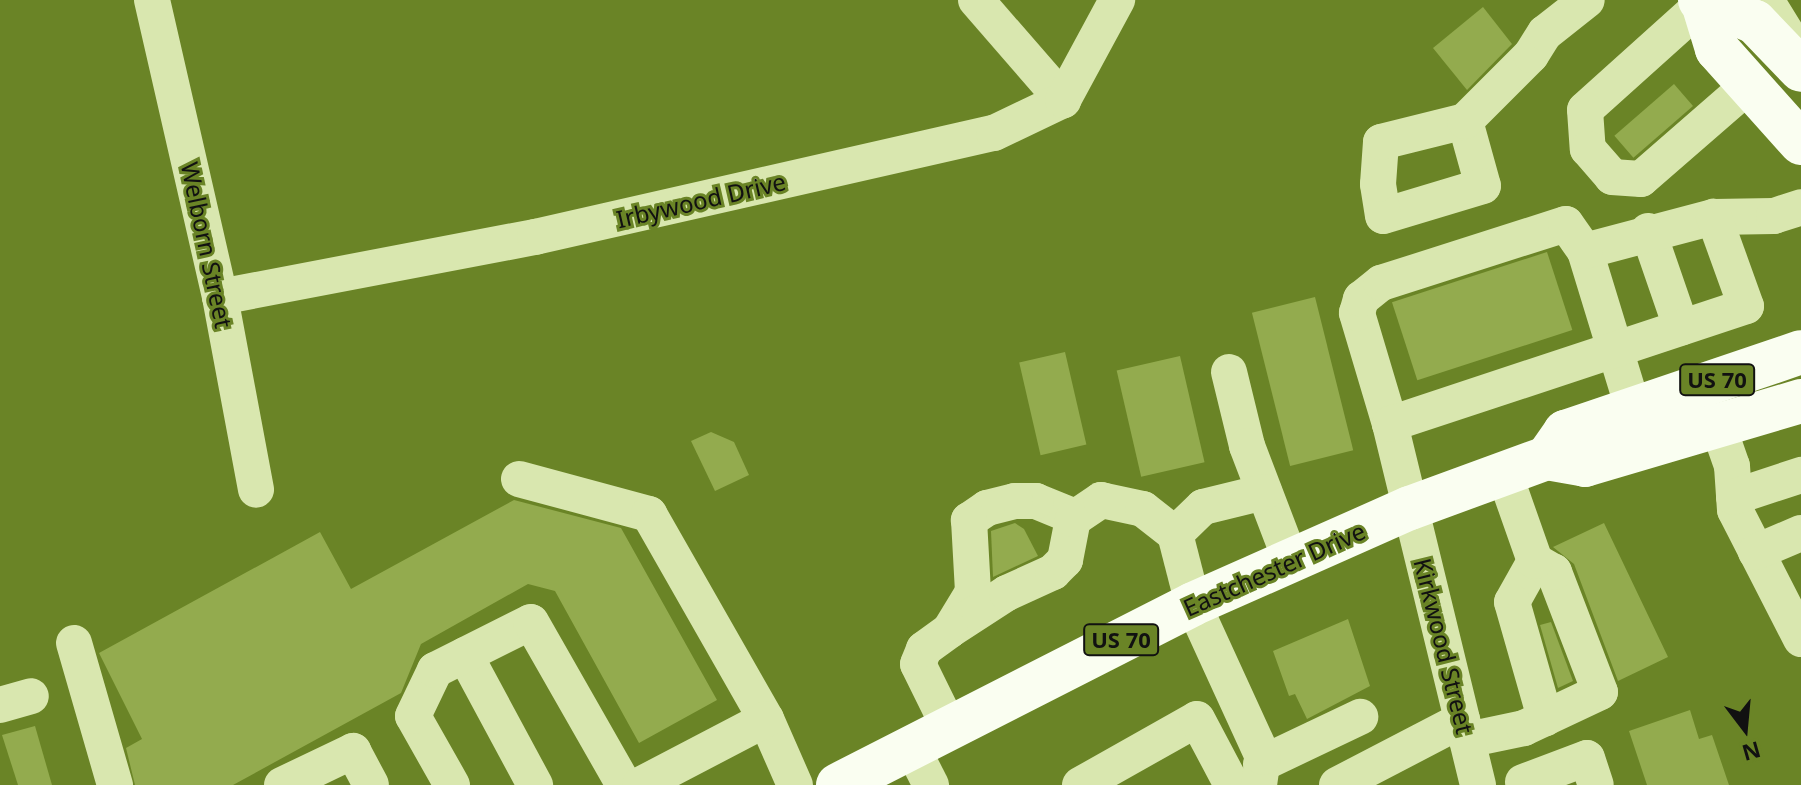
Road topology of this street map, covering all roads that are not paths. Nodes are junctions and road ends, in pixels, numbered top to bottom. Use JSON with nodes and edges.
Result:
{"nodes":[{"id":1,"x":152,"y":0,"type":"edge"},
{"id":2,"x":976,"y":0,"type":"edge"},
{"id":3,"x":1117,"y":0,"type":"edge"},
{"id":4,"x":1587,"y":0,"type":"edge"},
{"id":5,"x":1766,"y":0,"type":"edge"},
{"id":6,"x":1703,"y":1,"type":"edge"},
{"id":7,"x":1801,"y":57,"type":"edge"},
{"id":8,"x":1801,"y":70,"type":"edge"},
{"id":9,"x":1749,"y":85,"type":"junction"},
{"id":10,"x":1063,"y":100,"type":"junction"},
{"id":11,"x":1465,"y":121,"type":"dead end"},
{"id":12,"x":1801,"y":143,"type":"edge"},
{"id":13,"x":1801,"y":207,"type":"edge"},
{"id":14,"x":1714,"y":217,"type":"junction"},
{"id":15,"x":1648,"y":231,"type":"junction"},
{"id":16,"x":1585,"y":251,"type":"junction"},
{"id":17,"x":220,"y":297,"type":"junction"},
{"id":18,"x":1681,"y":327,"type":"junction"},
{"id":19,"x":1614,"y":349,"type":"junction"},
{"id":20,"x":1789,"y":353,"type":"edge"},
{"id":21,"x":1229,"y":372,"type":"dead end"},
{"id":22,"x":1801,"y":401,"type":"edge"},
{"id":23,"x":1633,"y":408,"type":"junction"},
{"id":24,"x":1390,"y":424,"type":"junction"},
{"id":25,"x":1718,"y":426,"type":"junction"},
{"id":26,"x":1547,"y":458,"type":"junction"},
{"id":27,"x":1504,"y":473,"type":"junction"},
{"id":28,"x":1801,"y":475,"type":"edge"},
{"id":29,"x":519,"y":479,"type":"dead end"},
{"id":30,"x":256,"y":490,"type":"dead end"},
{"id":31,"x":1264,"y":492,"type":"junction"},
{"id":32,"x":1734,"y":497,"type":"junction"},
{"id":33,"x":1410,"y":508,"type":"junction"},
{"id":34,"x":1075,"y":517,"type":"junction"},
{"id":35,"x":1801,"y":533,"type":"edge"},
{"id":36,"x":1175,"y":534,"type":"junction"},
{"id":37,"x":1756,"y":552,"type":"junction"},
{"id":38,"x":1291,"y":561,"type":"junction"},
{"id":39,"x":1545,"y":567,"type":"junction"},
{"id":40,"x":1792,"y":602,"type":"edge"},
{"id":41,"x":1193,"y":604,"type":"junction"},
{"id":42,"x":950,"y":630,"type":"junction"},
{"id":43,"x":1801,"y":639,"type":"edge"},
{"id":44,"x":74,"y":643,"type":"dead end"},
{"id":45,"x":465,"y":655,"type":"junction"},
{"id":46,"x":1360,"y":717,"type":"dead end"},
{"id":47,"x":766,"y":719,"type":"junction"},
{"id":48,"x":1534,"y":723,"type":"junction"},
{"id":49,"x":949,"y":727,"type":"junction"},
{"id":50,"x":1465,"y":730,"type":"junction"},
{"id":51,"x":911,"y":746,"type":"junction"},
{"id":52,"x":1260,"y":775,"type":"edge"},
{"id":53,"x":292,"y":783,"type":"edge"},
{"id":54,"x":1522,"y":784,"type":"edge"},
{"id":55,"x":115,"y":785,"type":"edge"},
{"id":56,"x":371,"y":785,"type":"edge"},
{"id":57,"x":452,"y":785,"type":"edge"},
{"id":58,"x":535,"y":785,"type":"edge"},
{"id":59,"x":624,"y":785,"type":"edge"},
{"id":60,"x":640,"y":785,"type":"edge"},
{"id":61,"x":795,"y":785,"type":"edge"},
{"id":62,"x":838,"y":785,"type":"edge"},
{"id":63,"x":931,"y":785,"type":"edge"},
{"id":64,"x":1080,"y":785,"type":"edge"},
{"id":65,"x":1232,"y":785,"type":"edge"},
{"id":66,"x":1337,"y":785,"type":"edge"},
{"id":67,"x":1478,"y":785,"type":"edge"},
{"id":68,"x":1596,"y":785,"type":"edge"}],
"edges":[{"from":1,"to":17,"type":"street","name":"Welborn Street"},
{"from":2,"to":10,"type":"street"},
{"from":3,"to":10,"type":"street"},
{"from":4,"to":11,"type":"street"},
{"from":5,"to":7,"type":"street"},
{"from":6,"to":8,"type":"main road"},
{"from":6,"to":9,"type":"main road"},
{"from":6,"to":9,"type":"street"},
{"from":9,"to":12,"type":"main road"},
{"from":10,"to":17,"type":"street","name":"Irbywood Drive"},
{"from":13,"to":14,"type":"street"},
{"from":14,"to":15,"type":"street"},
{"from":14,"to":18,"type":"street"},
{"from":15,"to":16,"type":"street"},
{"from":15,"to":18,"type":"street"},
{"from":16,"to":19,"type":"street"},
{"from":16,"to":24,"type":"street","name":"Kirkwood Street"},
{"from":17,"to":30,"type":"street","name":"Welborn Street"},
{"from":18,"to":19,"type":"street"},
{"from":19,"to":23,"type":"street"},
{"from":19,"to":24,"type":"street"},
{"from":20,"to":23,"type":"main road","name":"Eastchester Drive","number":"US 70"},
{"from":21,"to":31,"type":"street"},
{"from":22,"to":25,"type":"main road","name":"Eastchester Drive","number":"US 70"},
{"from":23,"to":26,"type":"main road","name":"Eastchester Drive","number":"US 70"},
{"from":24,"to":33,"type":"street","name":"Kirkwood Street"},
{"from":25,"to":26,"type":"main road","name":"Eastchester Drive","number":"US 70"},
{"from":25,"to":32,"type":"street"},
{"from":26,"to":27,"type":"main road","name":"Eastchester Drive","number":"US 70"},
{"from":27,"to":33,"type":"main road","name":"Eastchester Drive","number":"US 70"},
{"from":27,"to":39,"type":"street"},
{"from":28,"to":32,"type":"street"},
{"from":29,"to":47,"type":"street"},
{"from":31,"to":36,"type":"street"},
{"from":31,"to":38,"type":"street"},
{"from":32,"to":37,"type":"street"},
{"from":33,"to":38,"type":"main road","name":"Eastchester Drive","number":"US 70"},
{"from":33,"to":50,"type":"street","name":"Kirkwood Street"},
{"from":34,"to":36,"type":"street"},
{"from":34,"to":42,"type":"street"},
{"from":34,"to":42,"type":"street"},
{"from":35,"to":37,"type":"street"},
{"from":36,"to":41,"type":"street"},
{"from":37,"to":40,"type":"street"},
{"from":38,"to":41,"type":"main road","name":"Eastchester Drive","number":"US 70"},
{"from":39,"to":48,"type":"street"},
{"from":39,"to":48,"type":"street"},
{"from":40,"to":43,"type":"street"},
{"from":41,"to":49,"type":"main road","name":"Eastchester Drive","number":"US 70"},
{"from":41,"to":52,"type":"street"},
{"from":42,"to":49,"type":"street"},
{"from":44,"to":55,"type":"street"},
{"from":45,"to":57,"type":"street"},
{"from":45,"to":58,"type":"street"},
{"from":45,"to":59,"type":"street"},
{"from":46,"to":52,"type":"street"},
{"from":47,"to":60,"type":"street"},
{"from":47,"to":61,"type":"street"},
{"from":48,"to":50,"type":"street"},
{"from":49,"to":51,"type":"main road","name":"Eastchester Drive","number":"US 70"},
{"from":50,"to":66,"type":"street"},
{"from":50,"to":67,"type":"street","name":"Kirkwood Street"},
{"from":51,"to":62,"type":"main road","name":"Eastchester Drive","number":"US 70"},
{"from":51,"to":63,"type":"street"},
{"from":53,"to":56,"type":"street"},
{"from":54,"to":68,"type":"street"},
{"from":64,"to":65,"type":"street"}]}
